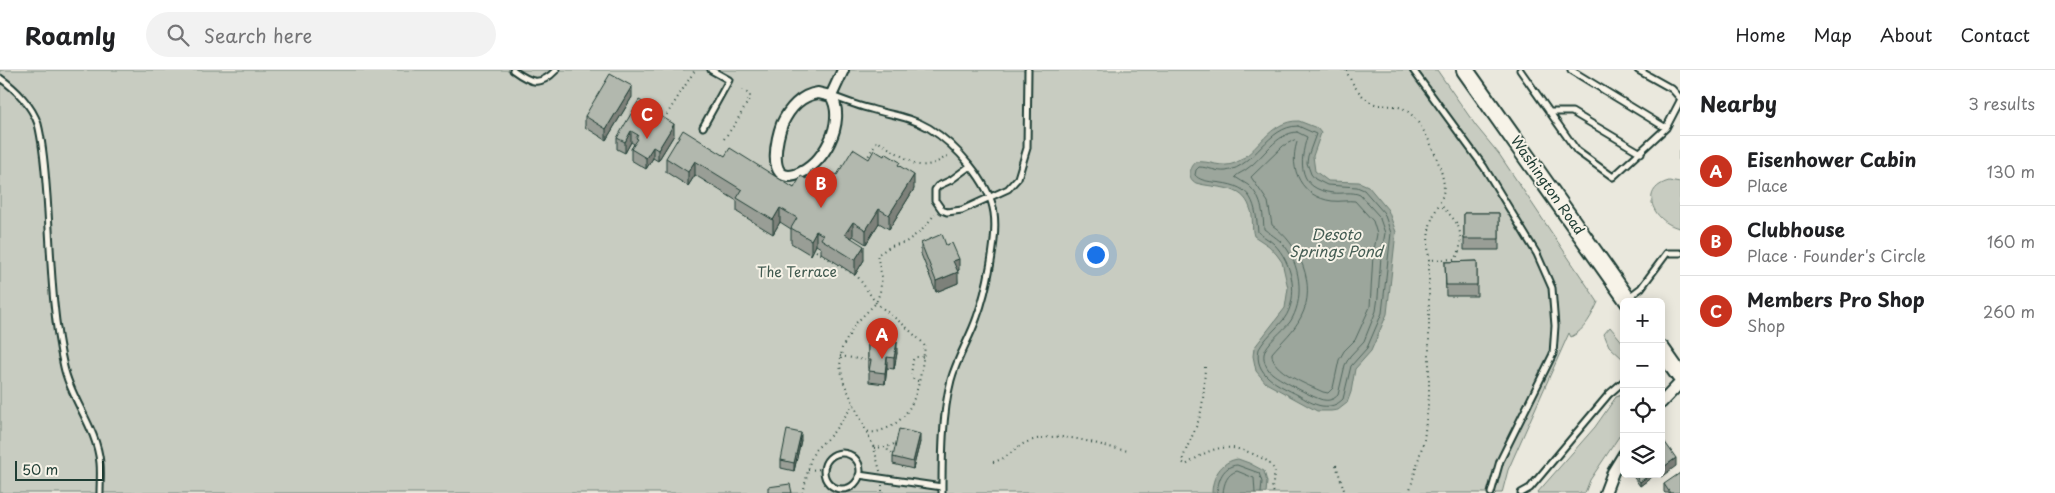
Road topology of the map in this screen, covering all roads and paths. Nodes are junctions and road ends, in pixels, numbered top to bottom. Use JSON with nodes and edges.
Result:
{"nodes":[{"id":1,"x":514,"y":70,"type":"edge"},
{"id":2,"x":556,"y":70,"type":"edge"},
{"id":3,"x":695,"y":70,"type":"edge"},
{"id":4,"x":711,"y":70,"type":"edge"},
{"id":5,"x":843,"y":70,"type":"edge"},
{"id":6,"x":1028,"y":70,"type":"edge"},
{"id":7,"x":1346,"y":70,"type":"edge"},
{"id":8,"x":1413,"y":70,"type":"edge"},
{"id":9,"x":1465,"y":70,"type":"edge"},
{"id":10,"x":1520,"y":70,"type":"edge"},
{"id":11,"x":1570,"y":70,"type":"edge"},
{"id":12,"x":1638,"y":70,"type":"edge"},
{"id":13,"x":0,"y":78,"type":"edge"},
{"id":14,"x":743,"y":90,"type":"dead end"},
{"id":15,"x":831,"y":96,"type":"junction"},
{"id":16,"x":1680,"y":100,"type":"edge"},
{"id":17,"x":1549,"y":112,"type":"junction"},
{"id":18,"x":659,"y":127,"type":"edge"},
{"id":19,"x":703,"y":127,"type":"dead end"},
{"id":20,"x":1666,"y":128,"type":"junction"},
{"id":21,"x":724,"y":139,"type":"dead end"},
{"id":22,"x":956,"y":150,"type":"junction"},
{"id":23,"x":1641,"y":153,"type":"junction"},
{"id":24,"x":866,"y":162,"type":"edge"},
{"id":25,"x":970,"y":166,"type":"junction"},
{"id":26,"x":989,"y":197,"type":"junction"},
{"id":27,"x":1441,"y":205,"type":"junction"},
{"id":28,"x":931,"y":207,"type":"dead end"},
{"id":29,"x":816,"y":251,"type":"dead end"},
{"id":30,"x":1680,"y":253,"type":"edge"},
{"id":31,"x":1429,"y":260,"type":"junction"},
{"id":32,"x":1627,"y":298,"type":"edge"},
{"id":33,"x":1630,"y":298,"type":"edge"},
{"id":34,"x":876,"y":303,"type":"junction"},
{"id":35,"x":1665,"y":355,"type":"edge"},
{"id":36,"x":840,"y":356,"type":"junction"},
{"id":37,"x":923,"y":357,"type":"junction"},
{"id":38,"x":865,"y":360,"type":"dead end"},
{"id":39,"x":1205,"y":367,"type":"dead end"},
{"id":40,"x":1680,"y":376,"type":"edge"},
{"id":41,"x":919,"y":381,"type":"junction"},
{"id":42,"x":1620,"y":384,"type":"edge"},
{"id":43,"x":1680,"y":384,"type":"edge"},
{"id":44,"x":1665,"y":399,"type":"edge"},
{"id":45,"x":854,"y":404,"type":"junction"},
{"id":46,"x":866,"y":430,"type":"junction"},
{"id":47,"x":894,"y":444,"type":"edge"},
{"id":48,"x":887,"y":447,"type":"junction"},
{"id":49,"x":874,"y":448,"type":"junction"},
{"id":50,"x":1129,"y":451,"type":"dead end"},
{"id":51,"x":892,"y":453,"type":"edge"},
{"id":52,"x":1620,"y":461,"type":"edge"},
{"id":53,"x":993,"y":462,"type":"dead end"},
{"id":54,"x":1336,"y":465,"type":"dead end"},
{"id":55,"x":823,"y":469,"type":"junction"},
{"id":56,"x":808,"y":470,"type":"junction"},
{"id":57,"x":859,"y":475,"type":"junction"},
{"id":58,"x":881,"y":479,"type":"junction"},
{"id":59,"x":942,"y":490,"type":"edge"},
{"id":60,"x":100,"y":493,"type":"edge"},
{"id":61,"x":803,"y":493,"type":"edge"},
{"id":62,"x":882,"y":493,"type":"edge"},
{"id":63,"x":1274,"y":493,"type":"edge"},
{"id":64,"x":1345,"y":493,"type":"edge"},
{"id":65,"x":1408,"y":493,"type":"edge"},
{"id":66,"x":1490,"y":493,"type":"edge"},
{"id":67,"x":1521,"y":493,"type":"edge"},
{"id":68,"x":1605,"y":493,"type":"edge"}],
"edges":[{"from":1,"to":2,"type":"lane"},
{"from":3,"to":18,"type":"path"},
{"from":4,"to":19,"type":"lane"},
{"from":5,"to":15,"type":"street"},
{"from":6,"to":26,"type":"lane"},
{"from":7,"to":27,"type":"path"},
{"from":8,"to":66,"type":"lane"},
{"from":9,"to":32,"type":"main road","name":"Washington Road"},
{"from":10,"to":17,"type":"lane"},
{"from":11,"to":20,"type":"lane"},
{"from":12,"to":16,"type":"lane"},
{"from":13,"to":60,"type":"lane"},
{"from":14,"to":21,"type":"path"},
{"from":15,"to":15,"type":"street"},
{"from":15,"to":22,"type":"lane"},
{"from":16,"to":20,"type":"lane"},
{"from":17,"to":23,"type":"lane"},
{"from":17,"to":23,"type":"lane"},
{"from":20,"to":23,"type":"lane"},
{"from":22,"to":24,"type":"path"},
{"from":22,"to":25,"type":"lane"},
{"from":25,"to":26,"type":"lane"},
{"from":25,"to":26,"type":"lane"},
{"from":26,"to":59,"type":"lane"},
{"from":27,"to":31,"type":"path"},
{"from":27,"to":31,"type":"path"},
{"from":28,"to":34,"type":"path"},
{"from":29,"to":34,"type":"path"},
{"from":30,"to":33,"type":"lane"},
{"from":31,"to":65,"type":"path"},
{"from":34,"to":36,"type":"path"},
{"from":34,"to":37,"type":"path"},
{"from":35,"to":40,"type":"main road"},
{"from":36,"to":38,"type":"path"},
{"from":36,"to":45,"type":"path"},
{"from":37,"to":41,"type":"path"},
{"from":37,"to":41,"type":"path"},
{"from":39,"to":63,"type":"path"},
{"from":41,"to":46,"type":"path"},
{"from":42,"to":67,"type":"lane"},
{"from":43,"to":44,"type":"street"},
{"from":45,"to":46,"type":"path"},
{"from":45,"to":56,"type":"path"},
{"from":46,"to":49,"type":"path"},
{"from":47,"to":48,"type":"path"},
{"from":48,"to":49,"type":"path"},
{"from":48,"to":51,"type":"path"},
{"from":49,"to":58,"type":"path"},
{"from":50,"to":53,"type":"path"},
{"from":52,"to":68,"type":"street"},
{"from":54,"to":64,"type":"path"},
{"from":55,"to":56,"type":"path"},
{"from":55,"to":57,"type":"lane"},
{"from":55,"to":57,"type":"lane"},
{"from":56,"to":61,"type":"path"},
{"from":57,"to":58,"type":"lane"},
{"from":58,"to":59,"type":"lane"},
{"from":58,"to":62,"type":"path"}]}
